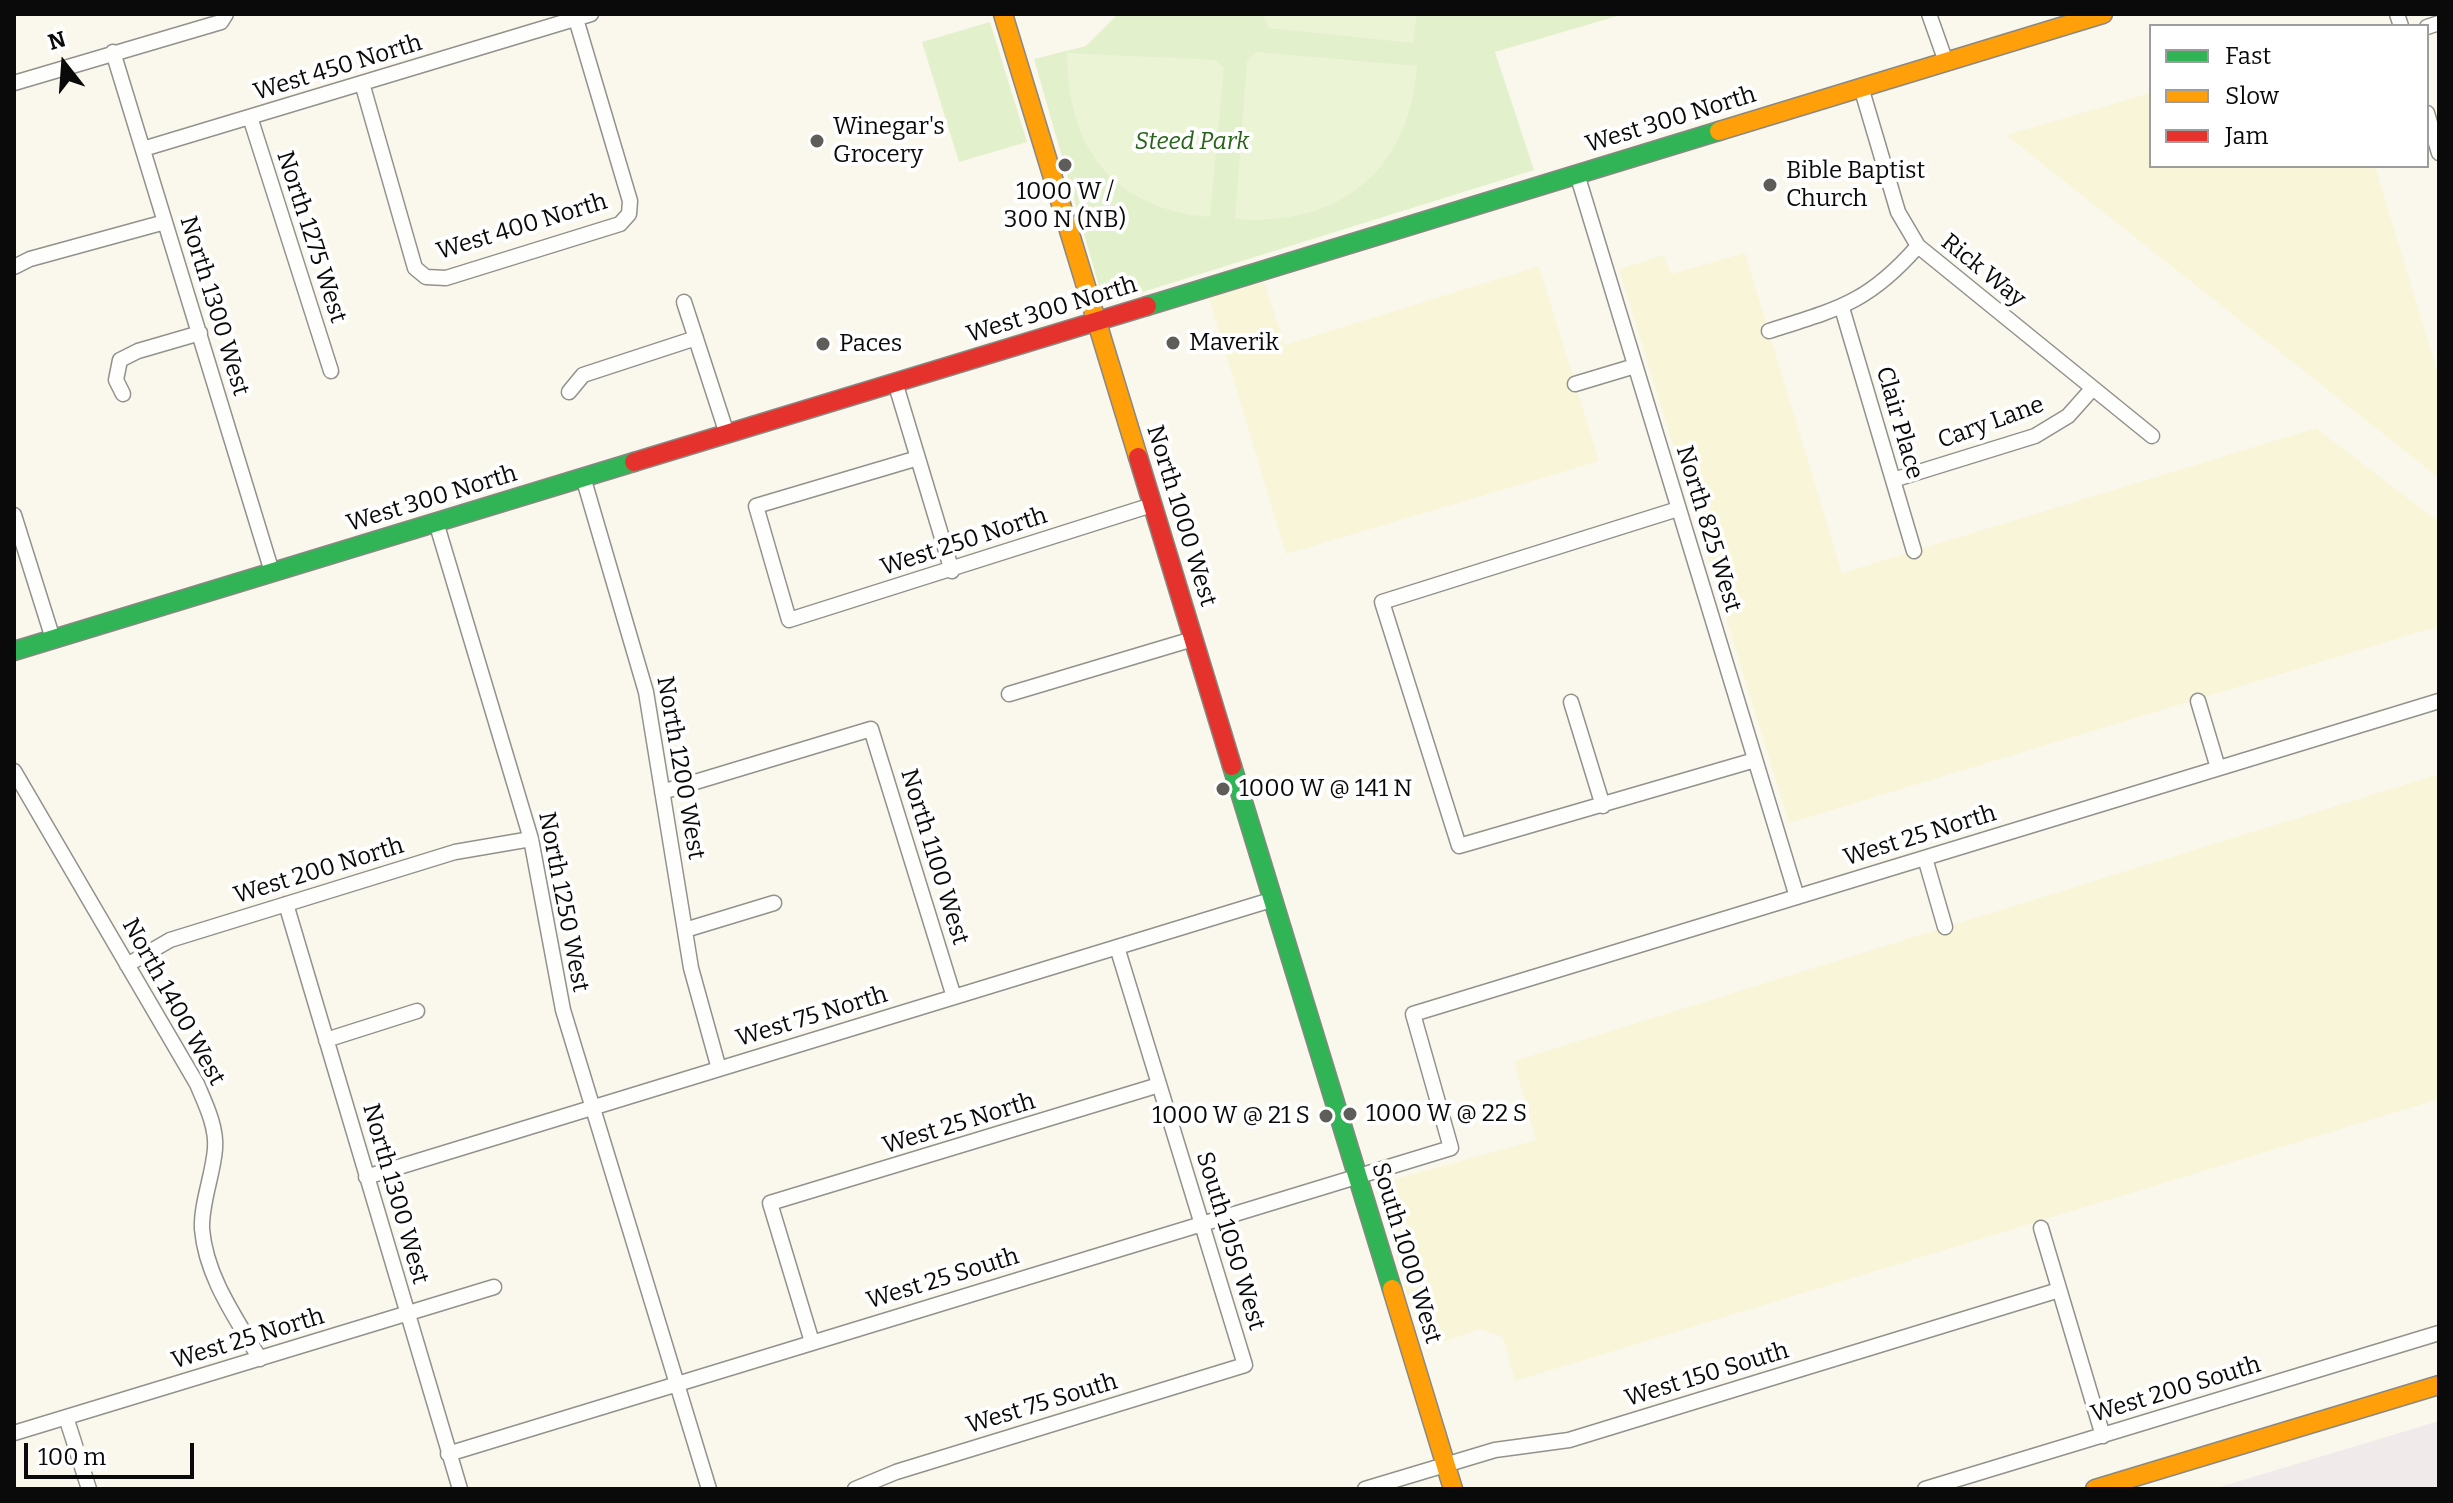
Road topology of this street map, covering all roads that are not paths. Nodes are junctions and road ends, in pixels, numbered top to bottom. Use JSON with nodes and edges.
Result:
{"nodes":[{"id":1,"x":591,"y":14,"type":"edge"},
{"id":2,"x":1003,"y":14,"type":"edge"},
{"id":3,"x":1929,"y":14,"type":"edge"},
{"id":4,"x":2103,"y":14,"type":"edge"},
{"id":5,"x":227,"y":15,"type":"edge"},
{"id":6,"x":576,"y":19,"type":"junction"},
{"id":7,"x":113,"y":52,"type":"junction"},
{"id":8,"x":1946,"y":62,"type":"junction"},
{"id":9,"x":14,"y":83,"type":"edge"},
{"id":10,"x":362,"y":83,"type":"junction"},
{"id":11,"x":1861,"y":87,"type":"junction"},
{"id":12,"x":250,"y":117,"type":"junction"},
{"id":13,"x":2429,"y":120,"type":"edge"},
{"id":14,"x":143,"y":149,"type":"junction"},
{"id":15,"x":2439,"y":153,"type":"edge"},
{"id":16,"x":1577,"y":174,"type":"junction"},
{"id":17,"x":165,"y":222,"type":"junction"},
{"id":18,"x":1918,"y":246,"type":"junction"},
{"id":19,"x":14,"y":267,"type":"edge"},
{"id":20,"x":684,"y":302,"type":"dead end"},
{"id":21,"x":1842,"y":308,"type":"junction"},
{"id":22,"x":1097,"y":321,"type":"junction"},
{"id":23,"x":1769,"y":331,"type":"dead end"},
{"id":24,"x":200,"y":333,"type":"junction"},
{"id":25,"x":696,"y":338,"type":"junction"},
{"id":26,"x":1635,"y":366,"type":"junction"},
{"id":27,"x":331,"y":371,"type":"dead end"},
{"id":28,"x":895,"y":382,"type":"junction"},
{"id":29,"x":1575,"y":384,"type":"dead end"},
{"id":30,"x":2093,"y":388,"type":"junction"},
{"id":31,"x":569,"y":392,"type":"dead end"},
{"id":32,"x":123,"y":394,"type":"dead end"},
{"id":33,"x":727,"y":434,"type":"junction"},
{"id":34,"x":2152,"y":436,"type":"dead end"},
{"id":35,"x":918,"y":458,"type":"junction"},
{"id":36,"x":583,"y":477,"type":"junction"},
{"id":37,"x":1893,"y":480,"type":"junction"},
{"id":38,"x":1152,"y":505,"type":"junction"},
{"id":39,"x":1678,"y":509,"type":"junction"},
{"id":40,"x":14,"y":515,"type":"edge"},
{"id":41,"x":436,"y":522,"type":"junction"},
{"id":42,"x":1914,"y":551,"type":"dead end"},
{"id":43,"x":952,"y":571,"type":"junction"},
{"id":44,"x":272,"y":572,"type":"junction"},
{"id":45,"x":53,"y":639,"type":"junction"},
{"id":46,"x":1193,"y":639,"type":"junction"},
{"id":47,"x":14,"y":651,"type":"edge"},
{"id":48,"x":1009,"y":694,"type":"dead end"},
{"id":49,"x":2198,"y":701,"type":"dead end"},
{"id":50,"x":2439,"y":701,"type":"edge"},
{"id":51,"x":1571,"y":702,"type":"dead end"},
{"id":52,"x":1755,"y":760,"type":"junction"},
{"id":53,"x":2218,"y":768,"type":"junction"},
{"id":54,"x":14,"y":771,"type":"edge"},
{"id":55,"x":662,"y":792,"type":"junction"},
{"id":56,"x":1603,"y":806,"type":"junction"},
{"id":57,"x":531,"y":839,"type":"junction"},
{"id":58,"x":1925,"y":858,"type":"junction"},
{"id":59,"x":1797,"y":897,"type":"junction"},
{"id":60,"x":1271,"y":900,"type":"junction"},
{"id":61,"x":774,"y":903,"type":"dead end"},
{"id":62,"x":286,"y":904,"type":"junction"},
{"id":63,"x":1945,"y":927,"type":"dead end"},
{"id":64,"x":685,"y":930,"type":"junction"},
{"id":65,"x":1117,"y":947,"type":"junction"},
{"id":66,"x":127,"y":965,"type":"junction"},
{"id":67,"x":954,"y":997,"type":"junction"},
{"id":68,"x":417,"y":1011,"type":"dead end"},
{"id":69,"x":1313,"y":1032,"type":"joint"},
{"id":70,"x":326,"y":1040,"type":"junction"},
{"id":71,"x":719,"y":1069,"type":"junction"},
{"id":72,"x":1159,"y":1085,"type":"junction"},
{"id":73,"x":592,"y":1108,"type":"junction"},
{"id":74,"x":1451,"y":1148,"type":"joint"},
{"id":75,"x":1357,"y":1176,"type":"junction"},
{"id":76,"x":366,"y":1177,"type":"junction"},
{"id":77,"x":1201,"y":1223,"type":"junction"},
{"id":78,"x":2041,"y":1228,"type":"dead end"},
{"id":79,"x":494,"y":1287,"type":"dead end"},
{"id":80,"x":2059,"y":1290,"type":"junction"},
{"id":81,"x":407,"y":1314,"type":"junction"},
{"id":82,"x":2439,"y":1333,"type":"edge"},
{"id":83,"x":812,"y":1342,"type":"junction"},
{"id":84,"x":260,"y":1359,"type":"junction"},
{"id":85,"x":1245,"y":1365,"type":"joint"},
{"id":86,"x":675,"y":1384,"type":"junction"},
{"id":87,"x":2439,"y":1385,"type":"edge"},
{"id":88,"x":66,"y":1417,"type":"junction"},
{"id":89,"x":14,"y":1433,"type":"edge"},
{"id":90,"x":2103,"y":1436,"type":"junction"},
{"id":91,"x":448,"y":1454,"type":"junction"},
{"id":92,"x":1445,"y":1465,"type":"junction"},
{"id":93,"x":88,"y":1485,"type":"edge"},
{"id":94,"x":460,"y":1489,"type":"edge"},
{"id":95,"x":709,"y":1489,"type":"edge"},
{"id":96,"x":855,"y":1489,"type":"edge"},
{"id":97,"x":1365,"y":1489,"type":"edge"},
{"id":98,"x":1453,"y":1489,"type":"edge"},
{"id":99,"x":1925,"y":1489,"type":"edge"},
{"id":100,"x":2095,"y":1489,"type":"edge"}],
"edges":[{"from":1,"to":6,"type":"street","name":"West 450 North"},
{"from":2,"to":22,"type":"main road","name":"North 1000 West"},
{"from":3,"to":8,"type":"street"},
{"from":4,"to":8,"type":"main road","name":"West 300 North"},
{"from":5,"to":7,"type":"street"},
{"from":6,"to":10,"type":"street","name":"West 450 North"},
{"from":6,"to":10,"type":"street","name":"West 400 North"},
{"from":7,"to":9,"type":"street"},
{"from":7,"to":14,"type":"street","name":"North 1300 West"},
{"from":8,"to":11,"type":"main road","name":"West 300 North"},
{"from":10,"to":12,"type":"street","name":"West 450 North"},
{"from":11,"to":16,"type":"main road","name":"West 300 North"},
{"from":11,"to":18,"type":"street","name":"Rick Way"},
{"from":12,"to":14,"type":"street","name":"West 450 North"},
{"from":12,"to":27,"type":"street","name":"North 1275 West"},
{"from":13,"to":15,"type":"street"},
{"from":14,"to":17,"type":"street","name":"North 1300 West"},
{"from":16,"to":22,"type":"main road","name":"West 300 North"},
{"from":16,"to":26,"type":"street","name":"North 825 West"},
{"from":17,"to":19,"type":"street"},
{"from":17,"to":24,"type":"street","name":"North 1300 West"},
{"from":18,"to":21,"type":"street"},
{"from":18,"to":30,"type":"street","name":"Rick Way"},
{"from":20,"to":25,"type":"street"},
{"from":21,"to":23,"type":"street"},
{"from":21,"to":37,"type":"street","name":"Clair Place"},
{"from":22,"to":28,"type":"main road","name":"West 300 North"},
{"from":22,"to":38,"type":"main road","name":"North 1000 West"},
{"from":24,"to":32,"type":"street"},
{"from":24,"to":44,"type":"street","name":"North 1300 West"},
{"from":25,"to":31,"type":"street"},
{"from":25,"to":33,"type":"street"},
{"from":26,"to":29,"type":"street"},
{"from":26,"to":39,"type":"street","name":"North 825 West"},
{"from":28,"to":33,"type":"main road","name":"West 300 North"},
{"from":28,"to":35,"type":"street"},
{"from":30,"to":34,"type":"street","name":"Rick Way"},
{"from":30,"to":37,"type":"street","name":"Cary Lane"},
{"from":33,"to":36,"type":"main road","name":"West 300 North"},
{"from":35,"to":43,"type":"street"},
{"from":35,"to":43,"type":"street","name":"West 250 North"},
{"from":36,"to":41,"type":"main road","name":"West 300 North"},
{"from":36,"to":55,"type":"street","name":"North 1200 West"},
{"from":37,"to":42,"type":"street","name":"Clair Place"},
{"from":38,"to":43,"type":"street","name":"West 250 North"},
{"from":38,"to":46,"type":"main road","name":"North 1000 West"},
{"from":39,"to":52,"type":"street","name":"North 825 West"},
{"from":39,"to":56,"type":"street"},
{"from":40,"to":45,"type":"street"},
{"from":41,"to":44,"type":"main road","name":"West 300 North"},
{"from":41,"to":57,"type":"street","name":"North 1250 West"},
{"from":44,"to":45,"type":"main road","name":"West 300 North"},
{"from":45,"to":47,"type":"main road","name":"West 300 North"},
{"from":46,"to":48,"type":"street"},
{"from":46,"to":60,"type":"main road","name":"North 1000 West"},
{"from":49,"to":53,"type":"street"},
{"from":50,"to":53,"type":"street","name":"West 25 North"},
{"from":51,"to":56,"type":"street"},
{"from":52,"to":56,"type":"street"},
{"from":52,"to":59,"type":"street","name":"North 825 West"},
{"from":53,"to":58,"type":"street","name":"West 25 North"},
{"from":54,"to":66,"type":"street","name":"North 1400 West"},
{"from":55,"to":64,"type":"street","name":"North 1200 West"},
{"from":55,"to":67,"type":"street","name":"North 1100 West"},
{"from":57,"to":62,"type":"street","name":"West 200 North"},
{"from":57,"to":73,"type":"street","name":"North 1250 West"},
{"from":58,"to":59,"type":"street","name":"West 25 North"},
{"from":58,"to":63,"type":"street"},
{"from":59,"to":74,"type":"street","name":"West 25 North"},
{"from":60,"to":65,"type":"street","name":"West 75 North"},
{"from":60,"to":69,"type":"main road","name":"North 1000 West"},
{"from":61,"to":64,"type":"street"},
{"from":62,"to":66,"type":"street","name":"West 200 North"},
{"from":62,"to":70,"type":"street","name":"North 1300 West"},
{"from":64,"to":71,"type":"street","name":"North 1200 West"},
{"from":65,"to":67,"type":"street","name":"West 75 North"},
{"from":65,"to":72,"type":"street","name":"South 1050 West"},
{"from":66,"to":84,"type":"street","name":"North 1400 West"},
{"from":67,"to":71,"type":"street","name":"West 75 North"},
{"from":68,"to":70,"type":"street"},
{"from":69,"to":75,"type":"main road","name":"South 1000 West"},
{"from":70,"to":76,"type":"street","name":"North 1300 West"},
{"from":71,"to":73,"type":"street","name":"West 75 North"},
{"from":72,"to":77,"type":"street","name":"South 1050 West"},
{"from":72,"to":83,"type":"street","name":"West 25 North"},
{"from":73,"to":76,"type":"street","name":"West 75 North"},
{"from":73,"to":86,"type":"street","name":"North 1250 West"},
{"from":74,"to":75,"type":"street","name":"West 25 South"},
{"from":75,"to":77,"type":"street","name":"West 25 South"},
{"from":75,"to":92,"type":"main road","name":"South 1000 West"},
{"from":76,"to":81,"type":"street","name":"North 1300 West"},
{"from":77,"to":83,"type":"street","name":"West 25 South"},
{"from":77,"to":85,"type":"street","name":"South 1050 West"},
{"from":78,"to":80,"type":"street"},
{"from":79,"to":81,"type":"street","name":"West 25 North"},
{"from":80,"to":90,"type":"street"},
{"from":80,"to":92,"type":"street","name":"West 150 South"},
{"from":81,"to":84,"type":"street","name":"West 25 North"},
{"from":81,"to":91,"type":"street","name":"North 1300 West"},
{"from":82,"to":90,"type":"street","name":"West 200 South"},
{"from":83,"to":86,"type":"street","name":"West 25 South"},
{"from":84,"to":88,"type":"street","name":"West 25 North"},
{"from":85,"to":96,"type":"street","name":"West 75 South"},
{"from":86,"to":91,"type":"street","name":"West 25 South"},
{"from":86,"to":95,"type":"street","name":"North 1250 West"},
{"from":87,"to":100,"type":"main road"},
{"from":88,"to":89,"type":"street","name":"West 25 North"},
{"from":88,"to":93,"type":"street"},
{"from":90,"to":99,"type":"street","name":"West 200 South"},
{"from":91,"to":94,"type":"street","name":"North 1300 West"},
{"from":92,"to":97,"type":"street","name":"West 150 South"},
{"from":92,"to":98,"type":"main road","name":"South 1000 West"}]}
